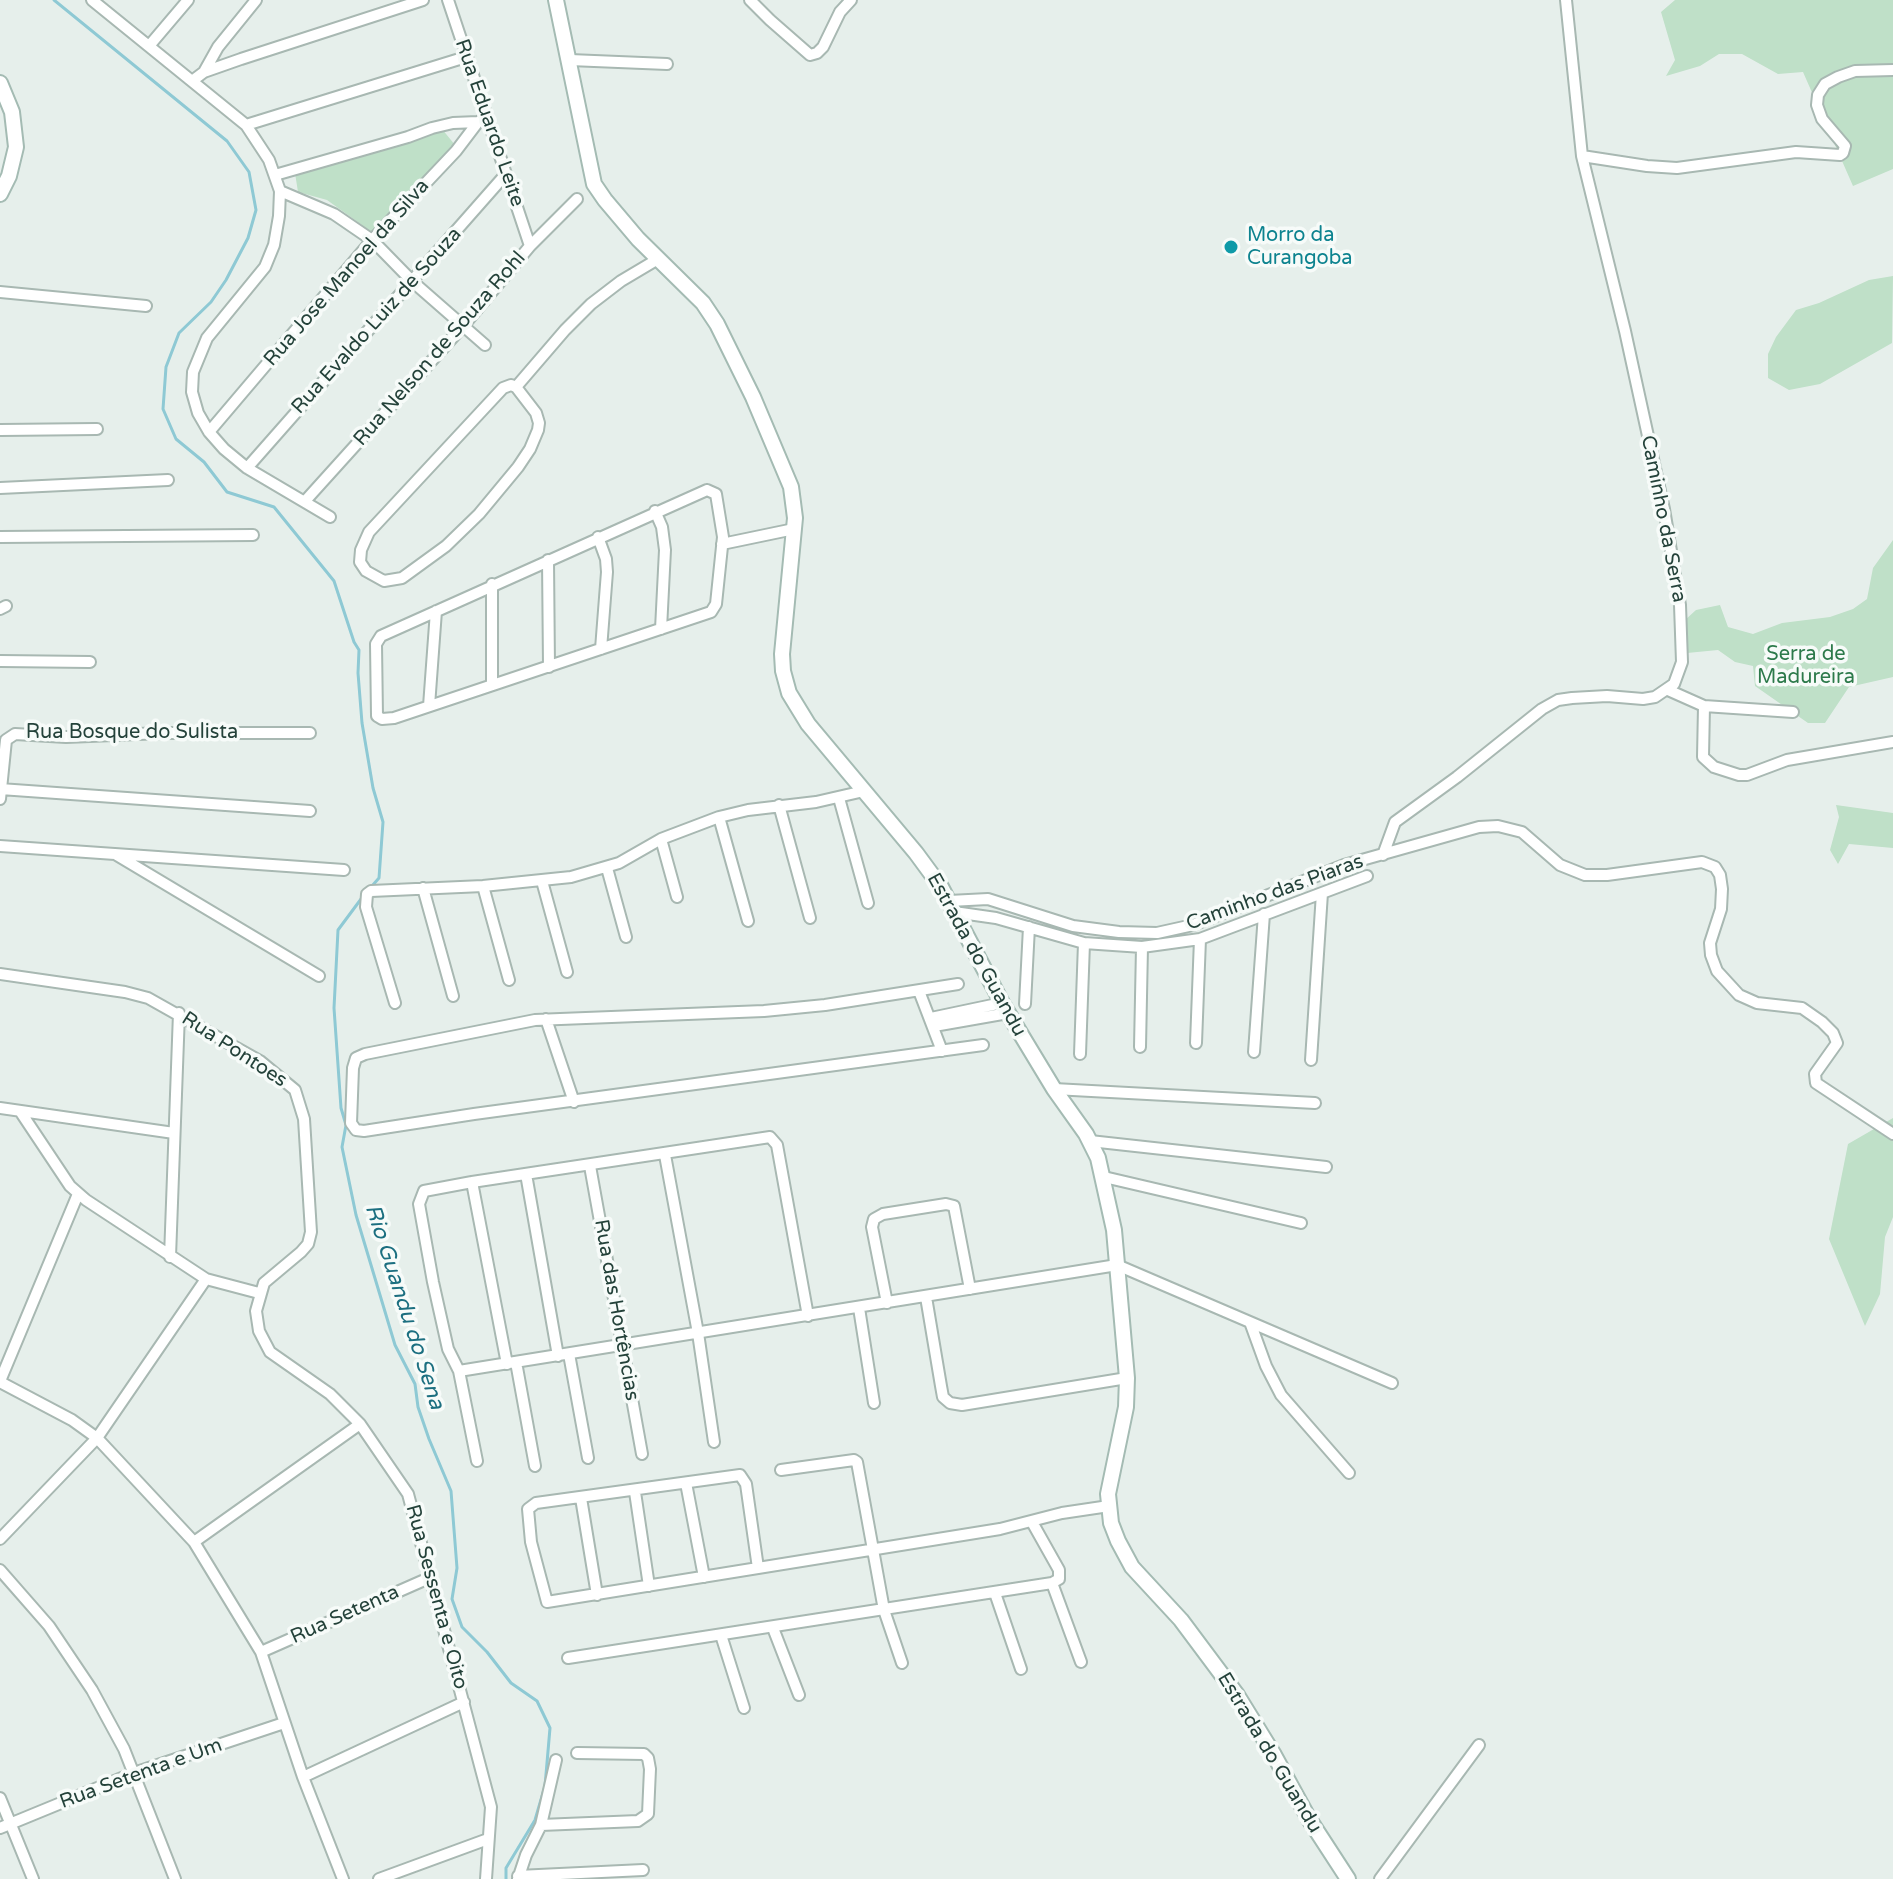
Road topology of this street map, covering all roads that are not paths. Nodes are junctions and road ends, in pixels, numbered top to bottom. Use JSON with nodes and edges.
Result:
{"nodes":[{"id":1,"x":92,"y":0,"type":"edge"},
{"id":2,"x":115,"y":0,"type":"edge"},
{"id":3,"x":188,"y":0,"type":"edge"},
{"id":4,"x":256,"y":0,"type":"edge"},
{"id":5,"x":423,"y":0,"type":"edge"},
{"id":6,"x":448,"y":0,"type":"edge"},
{"id":7,"x":556,"y":0,"type":"edge"},
{"id":8,"x":750,"y":0,"type":"edge"},
{"id":9,"x":851,"y":0,"type":"edge"},
{"id":10,"x":1566,"y":0,"type":"edge"},
{"id":11,"x":106,"y":11,"type":"junction"},
{"id":12,"x":149,"y":46,"type":"junction"},
{"id":13,"x":466,"y":57,"type":"junction"},
{"id":14,"x":570,"y":60,"type":"junction"},
{"id":15,"x":667,"y":64,"type":"dead end"},
{"id":16,"x":1893,"y":70,"type":"edge"},
{"id":17,"x":204,"y":72,"type":"junction"},
{"id":18,"x":192,"y":81,"type":"junction"},
{"id":19,"x":0,"y":83,"type":"edge"},
{"id":20,"x":483,"y":119,"type":"junction"},
{"id":21,"x":246,"y":125,"type":"junction"},
{"id":22,"x":1582,"y":156,"type":"junction"},
{"id":23,"x":506,"y":174,"type":"junction"},
{"id":24,"x":275,"y":175,"type":"junction"},
{"id":25,"x":5,"y":176,"type":"edge"},
{"id":26,"x":280,"y":191,"type":"junction"},
{"id":27,"x":0,"y":194,"type":"edge"},
{"id":28,"x":577,"y":199,"type":"dead end"},
{"id":29,"x":372,"y":240,"type":"junction"},
{"id":30,"x":530,"y":246,"type":"junction"},
{"id":31,"x":658,"y":259,"type":"junction"},
{"id":32,"x":413,"y":282,"type":"junction"},
{"id":33,"x":0,"y":292,"type":"edge"},
{"id":34,"x":0,"y":298,"type":"edge"},
{"id":35,"x":146,"y":306,"type":"dead end"},
{"id":36,"x":464,"y":325,"type":"junction"},
{"id":37,"x":485,"y":345,"type":"dead end"},
{"id":38,"x":516,"y":387,"type":"junction"},
{"id":39,"x":97,"y":429,"type":"dead end"},
{"id":40,"x":0,"y":430,"type":"edge"},
{"id":41,"x":209,"y":432,"type":"junction"},
{"id":42,"x":247,"y":468,"type":"junction"},
{"id":43,"x":168,"y":480,"type":"dead end"},
{"id":44,"x":0,"y":488,"type":"edge"},
{"id":45,"x":306,"y":500,"type":"junction"},
{"id":46,"x":655,"y":511,"type":"junction"},
{"id":47,"x":330,"y":517,"type":"dead end"},
{"id":48,"x":794,"y":529,"type":"junction"},
{"id":49,"x":253,"y":535,"type":"dead end"},
{"id":50,"x":0,"y":537,"type":"edge"},
{"id":51,"x":598,"y":537,"type":"junction"},
{"id":52,"x":722,"y":544,"type":"junction"},
{"id":53,"x":548,"y":560,"type":"junction"},
{"id":54,"x":492,"y":584,"type":"junction"},
{"id":55,"x":436,"y":611,"type":"junction"},
{"id":56,"x":661,"y":629,"type":"junction"},
{"id":57,"x":601,"y":649,"type":"junction"},
{"id":58,"x":0,"y":661,"type":"edge"},
{"id":59,"x":90,"y":662,"type":"dead end"},
{"id":60,"x":549,"y":667,"type":"junction"},
{"id":61,"x":492,"y":685,"type":"junction"},
{"id":62,"x":1668,"y":690,"type":"junction"},
{"id":63,"x":429,"y":706,"type":"junction"},
{"id":64,"x":1704,"y":706,"type":"junction"},
{"id":65,"x":1793,"y":712,"type":"dead end"},
{"id":66,"x":310,"y":733,"type":"dead end"},
{"id":67,"x":1893,"y":742,"type":"edge"},
{"id":68,"x":0,"y":789,"type":"edge"},
{"id":69,"x":864,"y":791,"type":"junction"},
{"id":70,"x":839,"y":798,"type":"junction"},
{"id":71,"x":0,"y":799,"type":"edge"},
{"id":72,"x":779,"y":805,"type":"junction"},
{"id":73,"x":310,"y":811,"type":"dead end"},
{"id":74,"x":719,"y":817,"type":"junction"},
{"id":75,"x":661,"y":839,"type":"junction"},
{"id":76,"x":0,"y":846,"type":"edge"},
{"id":77,"x":113,"y":853,"type":"junction"},
{"id":78,"x":1383,"y":855,"type":"junction"},
{"id":79,"x":607,"y":868,"type":"junction"},
{"id":80,"x":344,"y":870,"type":"dead end"},
{"id":81,"x":1367,"y":876,"type":"dead end"},
{"id":82,"x":542,"y":881,"type":"junction"},
{"id":83,"x":483,"y":886,"type":"junction"},
{"id":84,"x":423,"y":888,"type":"junction"},
{"id":85,"x":1322,"y":893,"type":"junction"},
{"id":86,"x":677,"y":897,"type":"dead end"},
{"id":87,"x":868,"y":903,"type":"dead end"},
{"id":88,"x":951,"y":907,"type":"junction"},
{"id":89,"x":1264,"y":914,"type":"junction"},
{"id":90,"x":810,"y":918,"type":"dead end"},
{"id":91,"x":748,"y":921,"type":"dead end"},
{"id":92,"x":1029,"y":927,"type":"junction"},
{"id":93,"x":626,"y":937,"type":"dead end"},
{"id":94,"x":1200,"y":939,"type":"junction"},
{"id":95,"x":1084,"y":943,"type":"junction"},
{"id":96,"x":1142,"y":947,"type":"junction"},
{"id":97,"x":567,"y":972,"type":"dead end"},
{"id":98,"x":0,"y":974,"type":"edge"},
{"id":99,"x":319,"y":976,"type":"dead end"},
{"id":100,"x":509,"y":980,"type":"dead end"},
{"id":101,"x":958,"y":984,"type":"dead end"},
{"id":102,"x":919,"y":991,"type":"junction"},
{"id":103,"x":453,"y":996,"type":"dead end"},
{"id":104,"x":395,"y":1003,"type":"dead end"},
{"id":105,"x":1025,"y":1004,"type":"dead end"},
{"id":106,"x":1005,"y":1008,"type":"junction"},
{"id":107,"x":179,"y":1013,"type":"junction"},
{"id":108,"x":546,"y":1019,"type":"junction"},
{"id":109,"x":932,"y":1022,"type":"junction"},
{"id":110,"x":1196,"y":1043,"type":"dead end"},
{"id":111,"x":983,"y":1045,"type":"dead end"},
{"id":112,"x":1140,"y":1047,"type":"dead end"},
{"id":113,"x":942,"y":1051,"type":"junction"},
{"id":114,"x":1254,"y":1052,"type":"dead end"},
{"id":115,"x":1080,"y":1054,"type":"dead end"},
{"id":116,"x":1311,"y":1060,"type":"dead end"},
{"id":117,"x":1054,"y":1089,"type":"junction"},
{"id":118,"x":574,"y":1102,"type":"junction"},
{"id":119,"x":1315,"y":1103,"type":"dead end"},
{"id":120,"x":0,"y":1108,"type":"edge"},
{"id":121,"x":20,"y":1111,"type":"junction"},
{"id":122,"x":174,"y":1133,"type":"junction"},
{"id":123,"x":1893,"y":1134,"type":"edge"},
{"id":124,"x":1090,"y":1141,"type":"junction"},
{"id":125,"x":665,"y":1155,"type":"junction"},
{"id":126,"x":590,"y":1166,"type":"junction"},
{"id":127,"x":1326,"y":1167,"type":"dead end"},
{"id":128,"x":526,"y":1174,"type":"junction"},
{"id":129,"x":1104,"y":1177,"type":"junction"},
{"id":130,"x":472,"y":1182,"type":"junction"},
{"id":131,"x":78,"y":1194,"type":"junction"},
{"id":132,"x":1301,"y":1223,"type":"dead end"},
{"id":133,"x":170,"y":1257,"type":"junction"},
{"id":134,"x":1117,"y":1265,"type":"junction"},
{"id":135,"x":206,"y":1279,"type":"junction"},
{"id":136,"x":970,"y":1289,"type":"junction"},
{"id":137,"x":259,"y":1293,"type":"junction"},
{"id":138,"x":926,"y":1297,"type":"junction"},
{"id":139,"x":887,"y":1303,"type":"junction"},
{"id":140,"x":859,"y":1308,"type":"junction"},
{"id":141,"x":808,"y":1316,"type":"junction"},
{"id":142,"x":1250,"y":1322,"type":"junction"},
{"id":143,"x":698,"y":1333,"type":"junction"},
{"id":144,"x":622,"y":1345,"type":"junction"},
{"id":145,"x":564,"y":1355,"type":"junction"},
{"id":146,"x":512,"y":1363,"type":"junction"},
{"id":147,"x":459,"y":1371,"type":"junction"},
{"id":148,"x":1127,"y":1378,"type":"junction"},
{"id":149,"x":0,"y":1382,"type":"edge"},
{"id":150,"x":1392,"y":1383,"type":"dead end"},
{"id":151,"x":874,"y":1403,"type":"dead end"},
{"id":152,"x":360,"y":1424,"type":"junction"},
{"id":153,"x":97,"y":1438,"type":"junction"},
{"id":154,"x":714,"y":1442,"type":"dead end"},
{"id":155,"x":642,"y":1454,"type":"dead end"},
{"id":156,"x":588,"y":1458,"type":"dead end"},
{"id":157,"x":477,"y":1461,"type":"dead end"},
{"id":158,"x":535,"y":1466,"type":"dead end"},
{"id":159,"x":781,"y":1470,"type":"dead end"},
{"id":160,"x":1349,"y":1473,"type":"dead end"},
{"id":161,"x":686,"y":1483,"type":"junction"},
{"id":162,"x":635,"y":1492,"type":"junction"},
{"id":163,"x":581,"y":1498,"type":"junction"},
{"id":164,"x":1109,"y":1506,"type":"junction"},
{"id":165,"x":1032,"y":1522,"type":"junction"},
{"id":166,"x":0,"y":1539,"type":"edge"},
{"id":167,"x":194,"y":1542,"type":"junction"},
{"id":168,"x":874,"y":1550,"type":"junction"},
{"id":169,"x":758,"y":1568,"type":"junction"},
{"id":170,"x":0,"y":1570,"type":"edge"},
{"id":171,"x":704,"y":1577,"type":"junction"},
{"id":172,"x":429,"y":1578,"type":"junction"},
{"id":173,"x":1052,"y":1583,"type":"junction"},
{"id":174,"x":649,"y":1586,"type":"junction"},
{"id":175,"x":995,"y":1593,"type":"junction"},
{"id":176,"x":597,"y":1595,"type":"junction"},
{"id":177,"x":884,"y":1610,"type":"junction"},
{"id":178,"x":773,"y":1628,"type":"junction"},
{"id":179,"x":721,"y":1635,"type":"junction"},
{"id":180,"x":261,"y":1652,"type":"junction"},
{"id":181,"x":568,"y":1658,"type":"dead end"},
{"id":182,"x":1081,"y":1662,"type":"dead end"},
{"id":183,"x":902,"y":1663,"type":"dead end"},
{"id":184,"x":1021,"y":1669,"type":"dead end"},
{"id":185,"x":799,"y":1695,"type":"dead end"},
{"id":186,"x":464,"y":1702,"type":"junction"},
{"id":187,"x":744,"y":1708,"type":"dead end"},
{"id":188,"x":284,"y":1723,"type":"junction"},
{"id":189,"x":1479,"y":1745,"type":"dead end"},
{"id":190,"x":577,"y":1753,"type":"dead end"},
{"id":191,"x":556,"y":1760,"type":"dead end"},
{"id":192,"x":134,"y":1773,"type":"junction"},
{"id":193,"x":303,"y":1777,"type":"junction"},
{"id":194,"x":0,"y":1798,"type":"edge"},
{"id":195,"x":12,"y":1823,"type":"junction"},
{"id":196,"x":541,"y":1825,"type":"junction"},
{"id":197,"x":0,"y":1828,"type":"edge"},
{"id":198,"x":488,"y":1839,"type":"junction"},
{"id":199,"x":643,"y":1870,"type":"dead end"},
{"id":200,"x":518,"y":1878,"type":"edge"},
{"id":201,"x":33,"y":1879,"type":"edge"},
{"id":202,"x":175,"y":1879,"type":"edge"},
{"id":203,"x":343,"y":1879,"type":"edge"},
{"id":204,"x":379,"y":1879,"type":"edge"},
{"id":205,"x":486,"y":1879,"type":"edge"},
{"id":206,"x":1348,"y":1879,"type":"edge"},
{"id":207,"x":1380,"y":1879,"type":"edge"}],
"edges":[{"from":1,"to":11,"type":"street"},
{"from":2,"to":11,"type":"street"},
{"from":3,"to":12,"type":"street"},
{"from":4,"to":17,"type":"street"},
{"from":5,"to":17,"type":"street"},
{"from":6,"to":13,"type":"street","name":"Rua Eduardo Leite"},
{"from":7,"to":14,"type":"street","name":"Estrada do Guandu"},
{"from":8,"to":9,"type":"street"},
{"from":10,"to":22,"type":"street","name":"Caminho da Serra"},
{"from":11,"to":12,"type":"street"},
{"from":12,"to":18,"type":"street"},
{"from":13,"to":20,"type":"street","name":"Rua Eduardo Leite"},
{"from":13,"to":21,"type":"street"},
{"from":14,"to":15,"type":"street"},
{"from":14,"to":31,"type":"street","name":"Estrada do Guandu"},
{"from":16,"to":22,"type":"street"},
{"from":17,"to":18,"type":"street"},
{"from":18,"to":21,"type":"street"},
{"from":19,"to":25,"type":"street"},
{"from":20,"to":23,"type":"street","name":"Rua Eduardo Leite"},
{"from":20,"to":24,"type":"street"},
{"from":20,"to":29,"type":"street","name":"Rua Jose Manoel da Silva"},
{"from":21,"to":24,"type":"street"},
{"from":22,"to":62,"type":"street","name":"Caminho da Serra"},
{"from":23,"to":30,"type":"street","name":"Rua Eduardo Leite"},
{"from":23,"to":32,"type":"street","name":"Rua Evaldo Luiz de Souza"},
{"from":24,"to":26,"type":"street"},
{"from":25,"to":27,"type":"street"},
{"from":26,"to":29,"type":"street"},
{"from":26,"to":41,"type":"street"},
{"from":28,"to":30,"type":"street","name":"Rua Nelson de Souza Rohl"},
{"from":29,"to":32,"type":"street"},
{"from":29,"to":41,"type":"street","name":"Rua Jose Manoel da Silva"},
{"from":30,"to":36,"type":"street","name":"Rua Nelson de Souza Rohl"},
{"from":31,"to":38,"type":"street"},
{"from":31,"to":48,"type":"street","name":"Estrada do Guandu"},
{"from":32,"to":36,"type":"street"},
{"from":32,"to":42,"type":"street","name":"Rua Evaldo Luiz de Souza"},
{"from":33,"to":34,"type":"street"},
{"from":33,"to":35,"type":"street"},
{"from":36,"to":37,"type":"street"},
{"from":36,"to":45,"type":"street","name":"Rua Nelson de Souza Rohl"},
{"from":38,"to":38,"type":"street"},
{"from":39,"to":40,"type":"street"},
{"from":41,"to":42,"type":"street"},
{"from":42,"to":45,"type":"street"},
{"from":43,"to":44,"type":"street"},
{"from":45,"to":47,"type":"street"},
{"from":46,"to":51,"type":"street"},
{"from":46,"to":52,"type":"street"},
{"from":46,"to":56,"type":"street"},
{"from":48,"to":52,"type":"street"},
{"from":48,"to":69,"type":"street","name":"Estrada do Guandu"},
{"from":49,"to":50,"type":"street"},
{"from":51,"to":53,"type":"street"},
{"from":51,"to":57,"type":"street"},
{"from":52,"to":56,"type":"street"},
{"from":53,"to":54,"type":"street"},
{"from":53,"to":60,"type":"street"},
{"from":54,"to":55,"type":"street"},
{"from":54,"to":61,"type":"street"},
{"from":55,"to":63,"type":"street"},
{"from":55,"to":63,"type":"street"},
{"from":56,"to":57,"type":"street"},
{"from":57,"to":60,"type":"street"},
{"from":58,"to":59,"type":"street"},
{"from":60,"to":61,"type":"street"},
{"from":61,"to":63,"type":"street"},
{"from":62,"to":64,"type":"street"},
{"from":62,"to":78,"type":"street"},
{"from":64,"to":65,"type":"street"},
{"from":64,"to":67,"type":"street"},
{"from":66,"to":68,"type":"street","name":"Rua Bosque do Sulista"},
{"from":68,"to":71,"type":"street"},
{"from":68,"to":73,"type":"street"},
{"from":69,"to":70,"type":"street"},
{"from":69,"to":88,"type":"street","name":"Estrada do Guandu"},
{"from":70,"to":72,"type":"street"},
{"from":70,"to":87,"type":"street"},
{"from":72,"to":74,"type":"street"},
{"from":72,"to":90,"type":"street"},
{"from":74,"to":75,"type":"street"},
{"from":74,"to":91,"type":"street"},
{"from":75,"to":79,"type":"street"},
{"from":75,"to":86,"type":"street"},
{"from":76,"to":77,"type":"street"},
{"from":77,"to":80,"type":"street"},
{"from":77,"to":99,"type":"street"},
{"from":78,"to":88,"type":"street","name":"Caminho das Piaras"},
{"from":78,"to":123,"type":"street","name":"Caminho das Piaras"},
{"from":79,"to":82,"type":"street"},
{"from":79,"to":93,"type":"street"},
{"from":81,"to":85,"type":"street"},
{"from":82,"to":83,"type":"street"},
{"from":82,"to":97,"type":"street"},
{"from":83,"to":84,"type":"street"},
{"from":83,"to":100,"type":"street"},
{"from":84,"to":103,"type":"street"},
{"from":84,"to":104,"type":"street"},
{"from":85,"to":89,"type":"street"},
{"from":85,"to":116,"type":"street"},
{"from":88,"to":92,"type":"street"},
{"from":88,"to":106,"type":"street","name":"Estrada do Guandu"},
{"from":89,"to":94,"type":"street"},
{"from":89,"to":114,"type":"street"},
{"from":92,"to":95,"type":"street"},
{"from":92,"to":105,"type":"street"},
{"from":94,"to":96,"type":"street"},
{"from":94,"to":110,"type":"street"},
{"from":95,"to":96,"type":"street"},
{"from":95,"to":115,"type":"street"},
{"from":96,"to":112,"type":"street"},
{"from":98,"to":107,"type":"street","name":"Rua Pontoes"},
{"from":101,"to":102,"type":"street"},
{"from":102,"to":108,"type":"street"},
{"from":102,"to":109,"type":"street"},
{"from":106,"to":109,"type":"street"},
{"from":106,"to":117,"type":"street","name":"Estrada do Guandu"},
{"from":107,"to":122,"type":"street"},
{"from":107,"to":137,"type":"street","name":"Rua Pontoes"},
{"from":108,"to":118,"type":"street"},
{"from":108,"to":118,"type":"street"},
{"from":109,"to":113,"type":"street"},
{"from":111,"to":113,"type":"street"},
{"from":113,"to":118,"type":"street"},
{"from":117,"to":119,"type":"street"},
{"from":117,"to":124,"type":"street","name":"Estrada do Guandu"},
{"from":120,"to":121,"type":"street"},
{"from":121,"to":122,"type":"street"},
{"from":121,"to":131,"type":"street"},
{"from":122,"to":133,"type":"street"},
{"from":124,"to":127,"type":"street"},
{"from":124,"to":129,"type":"street","name":"Estrada do Guandu"},
{"from":125,"to":126,"type":"street"},
{"from":125,"to":141,"type":"street"},
{"from":125,"to":143,"type":"street"},
{"from":126,"to":128,"type":"street"},
{"from":126,"to":144,"type":"street","name":"Rua das Hortências"},
{"from":128,"to":130,"type":"street"},
{"from":128,"to":145,"type":"street"},
{"from":129,"to":132,"type":"street"},
{"from":129,"to":134,"type":"street","name":"Estrada do Guandu"},
{"from":130,"to":146,"type":"street"},
{"from":130,"to":147,"type":"street"},
{"from":131,"to":133,"type":"street"},
{"from":131,"to":149,"type":"street"},
{"from":133,"to":135,"type":"street"},
{"from":134,"to":136,"type":"street"},
{"from":134,"to":142,"type":"street"},
{"from":134,"to":148,"type":"street","name":"Estrada do Guandu"},
{"from":135,"to":137,"type":"street"},
{"from":135,"to":153,"type":"street"},
{"from":136,"to":138,"type":"street"},
{"from":136,"to":139,"type":"street"},
{"from":137,"to":152,"type":"street","name":"Rua Sessenta e Oito"},
{"from":138,"to":139,"type":"street"},
{"from":138,"to":148,"type":"street"},
{"from":139,"to":140,"type":"street"},
{"from":140,"to":141,"type":"street"},
{"from":140,"to":151,"type":"street"},
{"from":141,"to":143,"type":"street"},
{"from":142,"to":150,"type":"street"},
{"from":142,"to":160,"type":"street"},
{"from":143,"to":144,"type":"street"},
{"from":143,"to":154,"type":"street"},
{"from":144,"to":145,"type":"street"},
{"from":144,"to":155,"type":"street","name":"Rua das Hortências"},
{"from":145,"to":146,"type":"street"},
{"from":145,"to":156,"type":"street"},
{"from":146,"to":147,"type":"street"},
{"from":146,"to":158,"type":"street"},
{"from":147,"to":157,"type":"street"},
{"from":148,"to":164,"type":"street","name":"Estrada do Guandu"},
{"from":149,"to":153,"type":"street"},
{"from":152,"to":167,"type":"street"},
{"from":152,"to":172,"type":"street","name":"Rua Sessenta e Oito"},
{"from":153,"to":166,"type":"street"},
{"from":153,"to":167,"type":"street"},
{"from":159,"to":168,"type":"street"},
{"from":161,"to":162,"type":"street"},
{"from":161,"to":169,"type":"street"},
{"from":161,"to":171,"type":"street"},
{"from":162,"to":163,"type":"street"},
{"from":162,"to":174,"type":"street"},
{"from":163,"to":176,"type":"street"},
{"from":163,"to":176,"type":"street"},
{"from":164,"to":165,"type":"street"},
{"from":164,"to":206,"type":"street","name":"Estrada do Guandu"},
{"from":165,"to":168,"type":"street"},
{"from":165,"to":173,"type":"street"},
{"from":167,"to":180,"type":"street"},
{"from":168,"to":169,"type":"street"},
{"from":168,"to":177,"type":"street"},
{"from":169,"to":171,"type":"street"},
{"from":170,"to":192,"type":"street"},
{"from":171,"to":174,"type":"street"},
{"from":172,"to":180,"type":"street","name":"Rua Setenta"},
{"from":172,"to":186,"type":"street","name":"Rua Sessenta e Oito"},
{"from":173,"to":175,"type":"street"},
{"from":173,"to":182,"type":"street"},
{"from":174,"to":176,"type":"street"},
{"from":175,"to":177,"type":"street"},
{"from":175,"to":184,"type":"street"},
{"from":177,"to":178,"type":"street"},
{"from":177,"to":183,"type":"street"},
{"from":178,"to":179,"type":"street"},
{"from":178,"to":185,"type":"street"},
{"from":179,"to":181,"type":"street"},
{"from":179,"to":187,"type":"street"},
{"from":180,"to":188,"type":"street"},
{"from":186,"to":193,"type":"street"},
{"from":186,"to":198,"type":"street","name":"Rua Sessenta e Oito"},
{"from":188,"to":192,"type":"street","name":"Rua Setenta e Um"},
{"from":188,"to":193,"type":"street"},
{"from":189,"to":207,"type":"street"},
{"from":190,"to":196,"type":"street"},
{"from":191,"to":196,"type":"street"},
{"from":192,"to":195,"type":"street","name":"Rua Setenta e Um"},
{"from":192,"to":202,"type":"street"},
{"from":193,"to":203,"type":"street"},
{"from":194,"to":195,"type":"street"},
{"from":195,"to":197,"type":"street","name":"Rua Setenta e Um"},
{"from":195,"to":201,"type":"street"},
{"from":196,"to":200,"type":"street"},
{"from":198,"to":204,"type":"street"},
{"from":198,"to":205,"type":"street","name":"Rua Sessenta e Oito"},
{"from":199,"to":200,"type":"street"}]}
